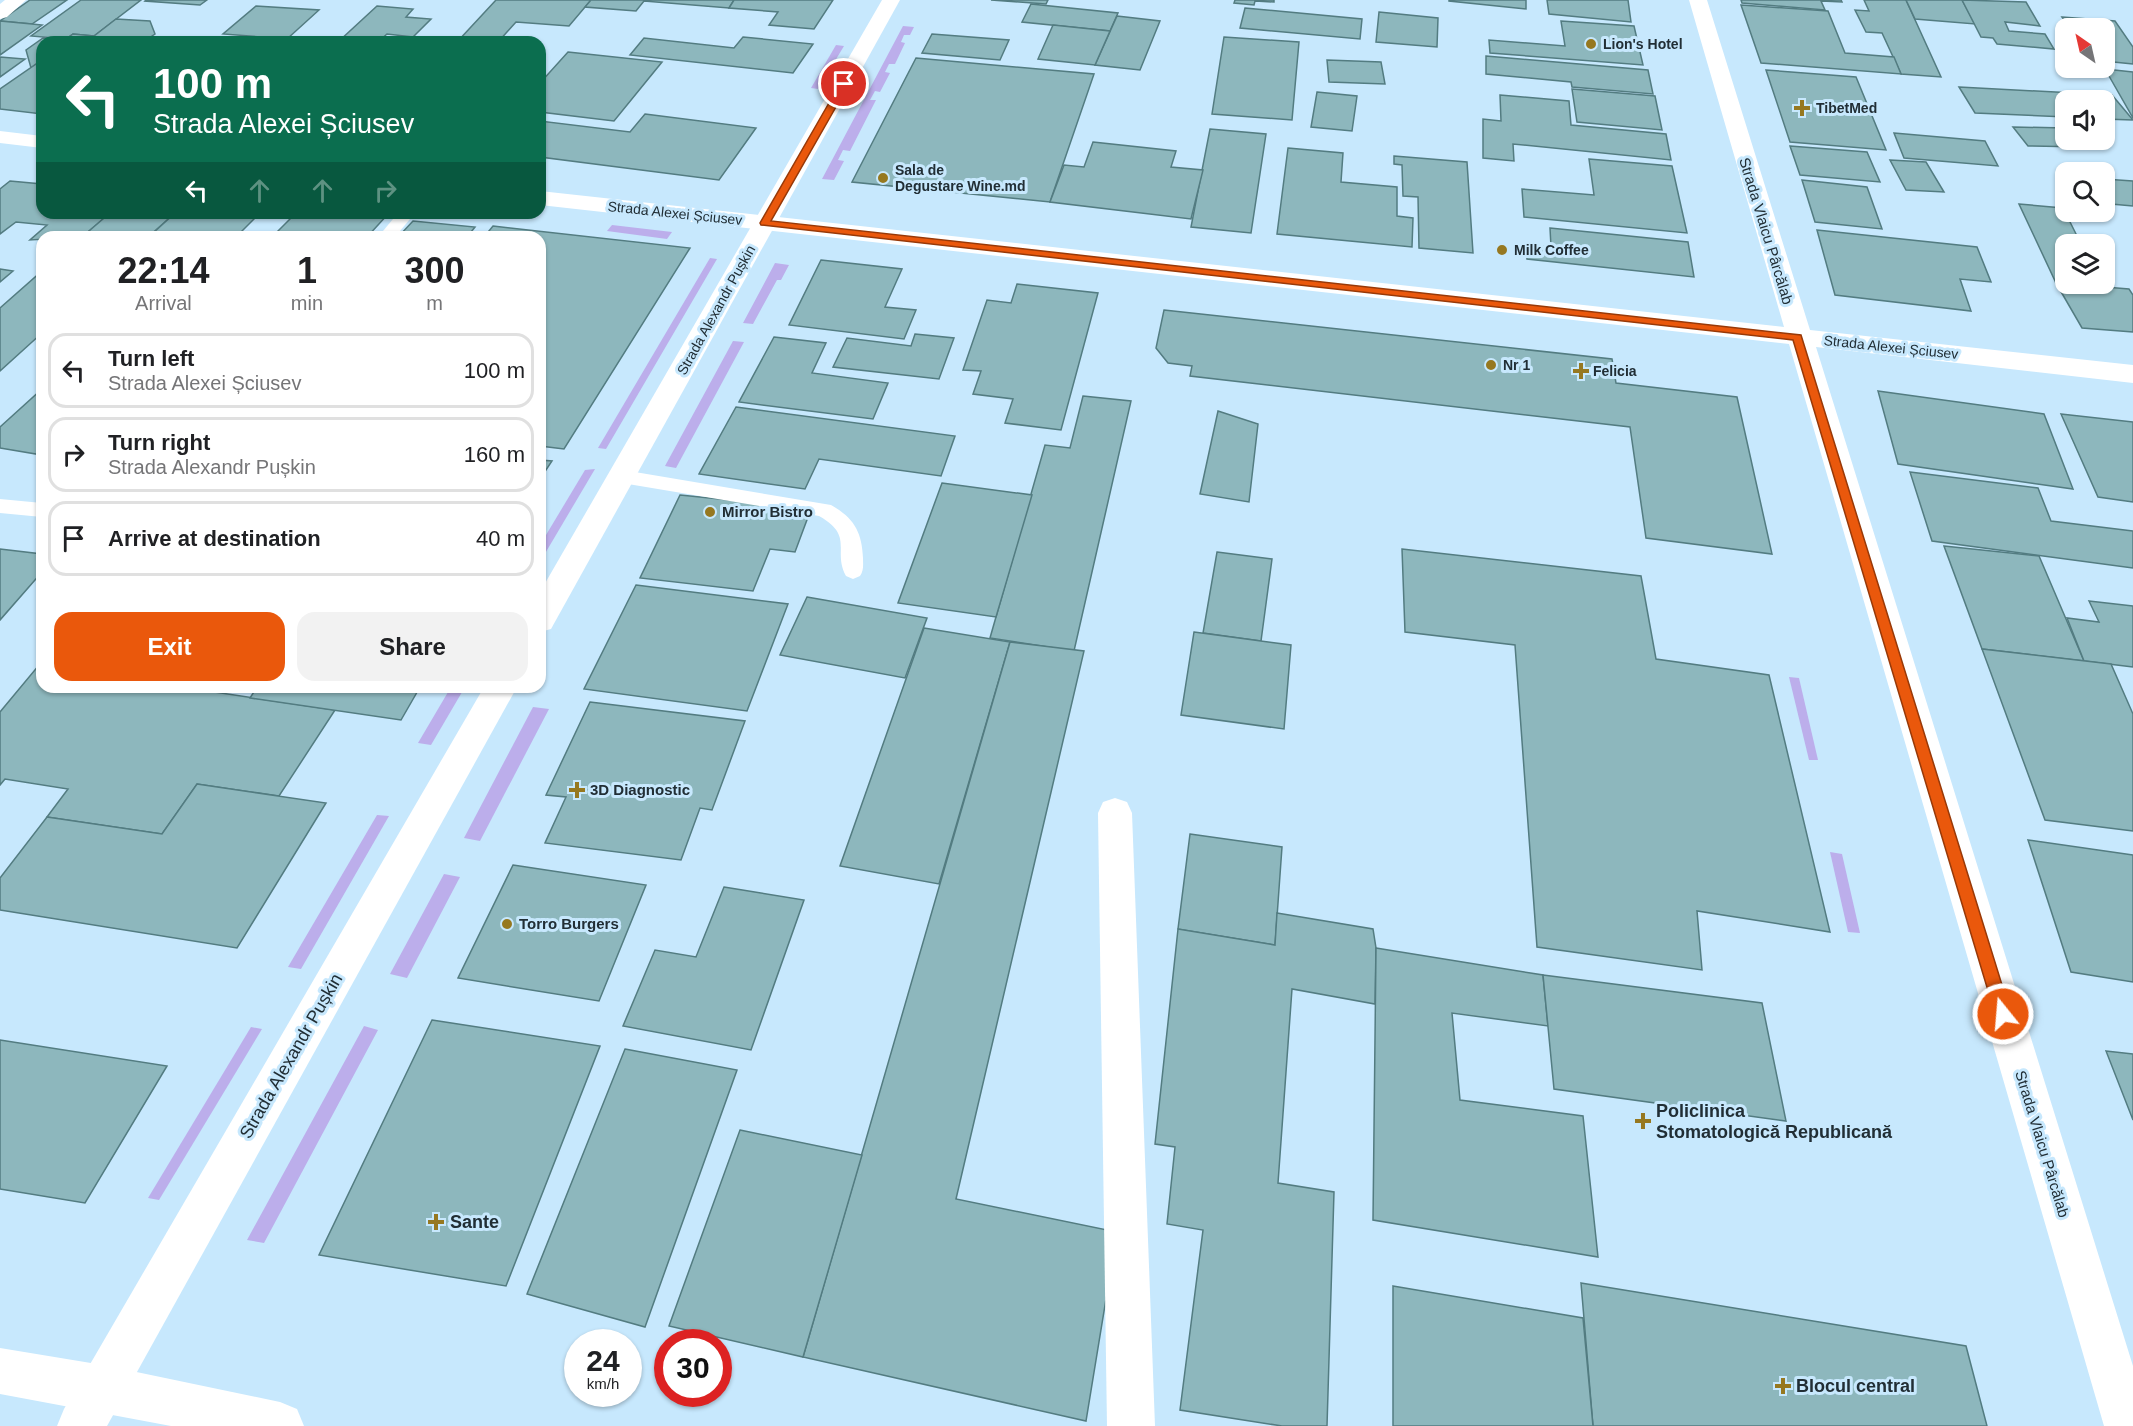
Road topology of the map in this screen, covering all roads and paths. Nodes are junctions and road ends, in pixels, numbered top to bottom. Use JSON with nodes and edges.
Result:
{"nodes":[{"id":1,"x":18,"y":0,"type":"edge"},
{"id":2,"x":891,"y":0,"type":"edge"},
{"id":3,"x":1698,"y":0,"type":"edge"},
{"id":4,"x":0,"y":13,"type":"edge"},
{"id":5,"x":0,"y":137,"type":"edge"},
{"id":6,"x":36,"y":141,"type":"edge"},
{"id":7,"x":546,"y":199,"type":"edge"},
{"id":8,"x":402,"y":219,"type":"edge"},
{"id":9,"x":765,"y":223,"type":"junction"},
{"id":10,"x":392,"y":231,"type":"edge"},
{"id":11,"x":1797,"y":337,"type":"junction"},
{"id":12,"x":2133,"y":374,"type":"edge"},
{"id":13,"x":623,"y":477,"type":"junction"},
{"id":14,"x":0,"y":506,"type":"edge"},
{"id":15,"x":36,"y":509,"type":"edge"},
{"id":16,"x":853,"y":571,"type":"dead end"},
{"id":17,"x":546,"y":610,"type":"edge"},
{"id":18,"x":498,"y":693,"type":"edge"},
{"id":19,"x":1115,"y":813,"type":"dead end"},
{"id":20,"x":0,"y":1371,"type":"edge"},
{"id":21,"x":92,"y":1407,"type":"edge"},
{"id":22,"x":280,"y":1426,"type":"edge"},
{"id":23,"x":1131,"y":1426,"type":"edge"},
{"id":24,"x":2128,"y":1426,"type":"edge"}],
"edges":[{"from":1,"to":4,"type":"street"},
{"from":2,"to":9,"type":"street","name":"Strada Alexandr Pușkin"},
{"from":3,"to":11,"type":"street","name":"Strada Vlaicu Pârcălab"},
{"from":5,"to":6,"type":"street"},
{"from":7,"to":9,"type":"street","name":"Strada Alexei Șciusev"},
{"from":8,"to":10,"type":"lane"},
{"from":9,"to":11,"type":"street","name":"Strada Alexei Șciusev"},
{"from":9,"to":13,"type":"street","name":"Strada Alexandr Pușkin"},
{"from":11,"to":12,"type":"street","name":"Strada Alexei Șciusev"},
{"from":11,"to":24,"type":"street","name":"Strada Vlaicu Pârcălab"},
{"from":13,"to":16,"type":"lane"},
{"from":13,"to":17,"type":"street","name":"Strada Alexandr Pușkin"},
{"from":14,"to":15,"type":"lane"},
{"from":18,"to":21,"type":"street","name":"Strada Alexandr Pușkin"},
{"from":19,"to":23,"type":"street"},
{"from":20,"to":21,"type":"street"},
{"from":21,"to":22,"type":"street"}]}
